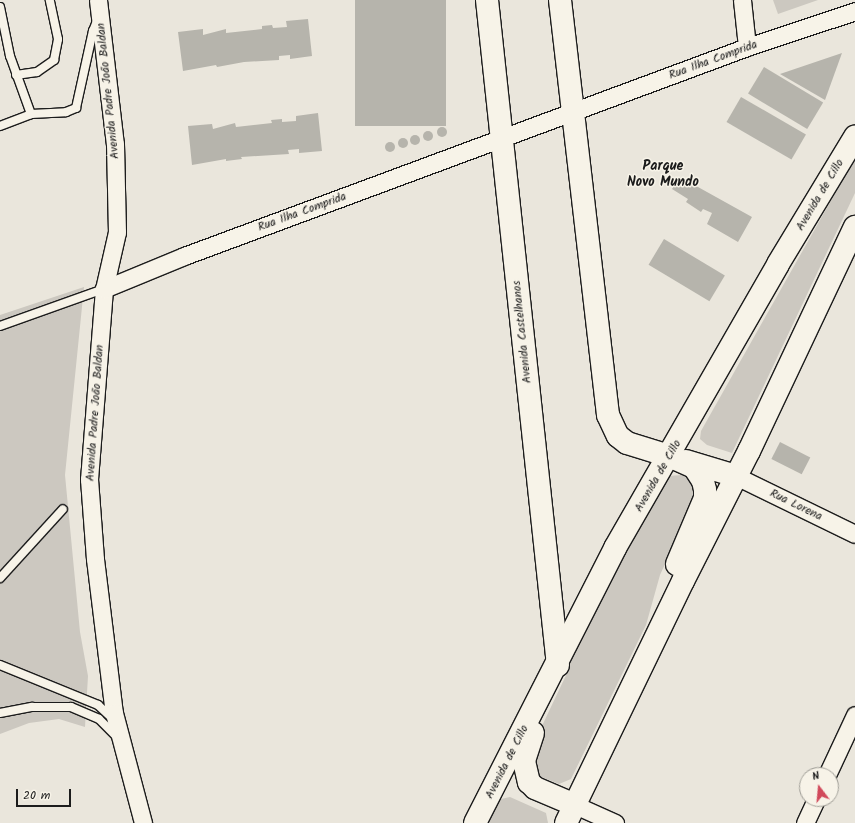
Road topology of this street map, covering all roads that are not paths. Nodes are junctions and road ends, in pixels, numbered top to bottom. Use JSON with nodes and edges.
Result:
{"nodes":[{"id":1,"x":50,"y":0,"type":"edge"},
{"id":2,"x":487,"y":0,"type":"edge"},
{"id":3,"x":560,"y":0,"type":"edge"},
{"id":4,"x":742,"y":0,"type":"edge"},
{"id":5,"x":0,"y":7,"type":"edge"},
{"id":6,"x":99,"y":8,"type":"edge"},
{"id":7,"x":855,"y":12,"type":"edge"},
{"id":8,"x":748,"y":46,"type":"junction"},
{"id":9,"x":16,"y":75,"type":"junction"},
{"id":10,"x":573,"y":112,"type":"junction"},
{"id":11,"x":31,"y":114,"type":"junction"},
{"id":12,"x":0,"y":126,"type":"edge"},
{"id":13,"x":855,"y":137,"type":"edge"},
{"id":14,"x":501,"y":138,"type":"junction"},
{"id":15,"x":855,"y":227,"type":"edge"},
{"id":16,"x":104,"y":289,"type":"junction"},
{"id":17,"x":0,"y":326,"type":"edge"},
{"id":18,"x":676,"y":458,"type":"junction"},
{"id":19,"x":736,"y":476,"type":"junction"},
{"id":20,"x":64,"y":509,"type":"dead end"},
{"id":21,"x":855,"y":534,"type":"edge"},
{"id":22,"x":0,"y":578,"type":"edge"},
{"id":23,"x":655,"y":638,"type":"junction"},
{"id":24,"x":0,"y":665,"type":"edge"},
{"id":25,"x":558,"y":665,"type":"junction"},
{"id":26,"x":0,"y":713,"type":"edge"},
{"id":27,"x":855,"y":715,"type":"edge"},
{"id":28,"x":116,"y":723,"type":"junction"},
{"id":29,"x":122,"y":742,"type":"junction"},
{"id":30,"x":831,"y":767,"type":"edge"},
{"id":31,"x":812,"y":807,"type":"edge"},
{"id":32,"x":571,"y":814,"type":"edge"},
{"id":33,"x":143,"y":823,"type":"edge"},
{"id":34,"x":476,"y":823,"type":"edge"},
{"id":35,"x":615,"y":823,"type":"edge"},
{"id":36,"x":804,"y":823,"type":"edge"}],
"edges":[{"from":1,"to":9,"type":"lane"},
{"from":2,"to":14,"type":"main road","name":"Avenida Castelhanos"},
{"from":3,"to":10,"type":"main road"},
{"from":4,"to":8,"type":"street"},
{"from":5,"to":9,"type":"lane"},
{"from":6,"to":11,"type":"lane"},
{"from":6,"to":16,"type":"street","name":"Avenida Padre João Baldan"},
{"from":7,"to":8,"type":"street","name":"Rua Ilha Comprida"},
{"from":8,"to":10,"type":"street","name":"Rua Ilha Comprida"},
{"from":9,"to":11,"type":"lane"},
{"from":10,"to":14,"type":"street","name":"Rua Ilha Comprida"},
{"from":10,"to":18,"type":"main road"},
{"from":11,"to":12,"type":"lane"},
{"from":13,"to":18,"type":"main road","name":"Avenida de Cillo"},
{"from":14,"to":16,"type":"street","name":"Rua Ilha Comprida"},
{"from":14,"to":25,"type":"main road","name":"Avenida Castelhanos"},
{"from":15,"to":19,"type":"main road"},
{"from":16,"to":17,"type":"lane"},
{"from":16,"to":28,"type":"street","name":"Avenida Padre João Baldan"},
{"from":18,"to":19,"type":"main road"},
{"from":18,"to":23,"type":"main road"},
{"from":18,"to":25,"type":"main road","name":"Avenida de Cillo"},
{"from":19,"to":21,"type":"street","name":"Rua Lorena"},
{"from":19,"to":23,"type":"main road"},
{"from":20,"to":22,"type":"lane"},
{"from":23,"to":32,"type":"main road"},
{"from":24,"to":28,"type":"lane"},
{"from":25,"to":32,"type":"main road"},
{"from":25,"to":34,"type":"main road","name":"Avenida de Cillo"},
{"from":26,"to":29,"type":"lane"},
{"from":27,"to":30,"type":"street"},
{"from":28,"to":29,"type":"street","name":"Avenida Padre João Baldan"},
{"from":29,"to":33,"type":"street","name":"Avenida Padre João Baldan"},
{"from":31,"to":36,"type":"street"},
{"from":32,"to":35,"type":"street"}]}
